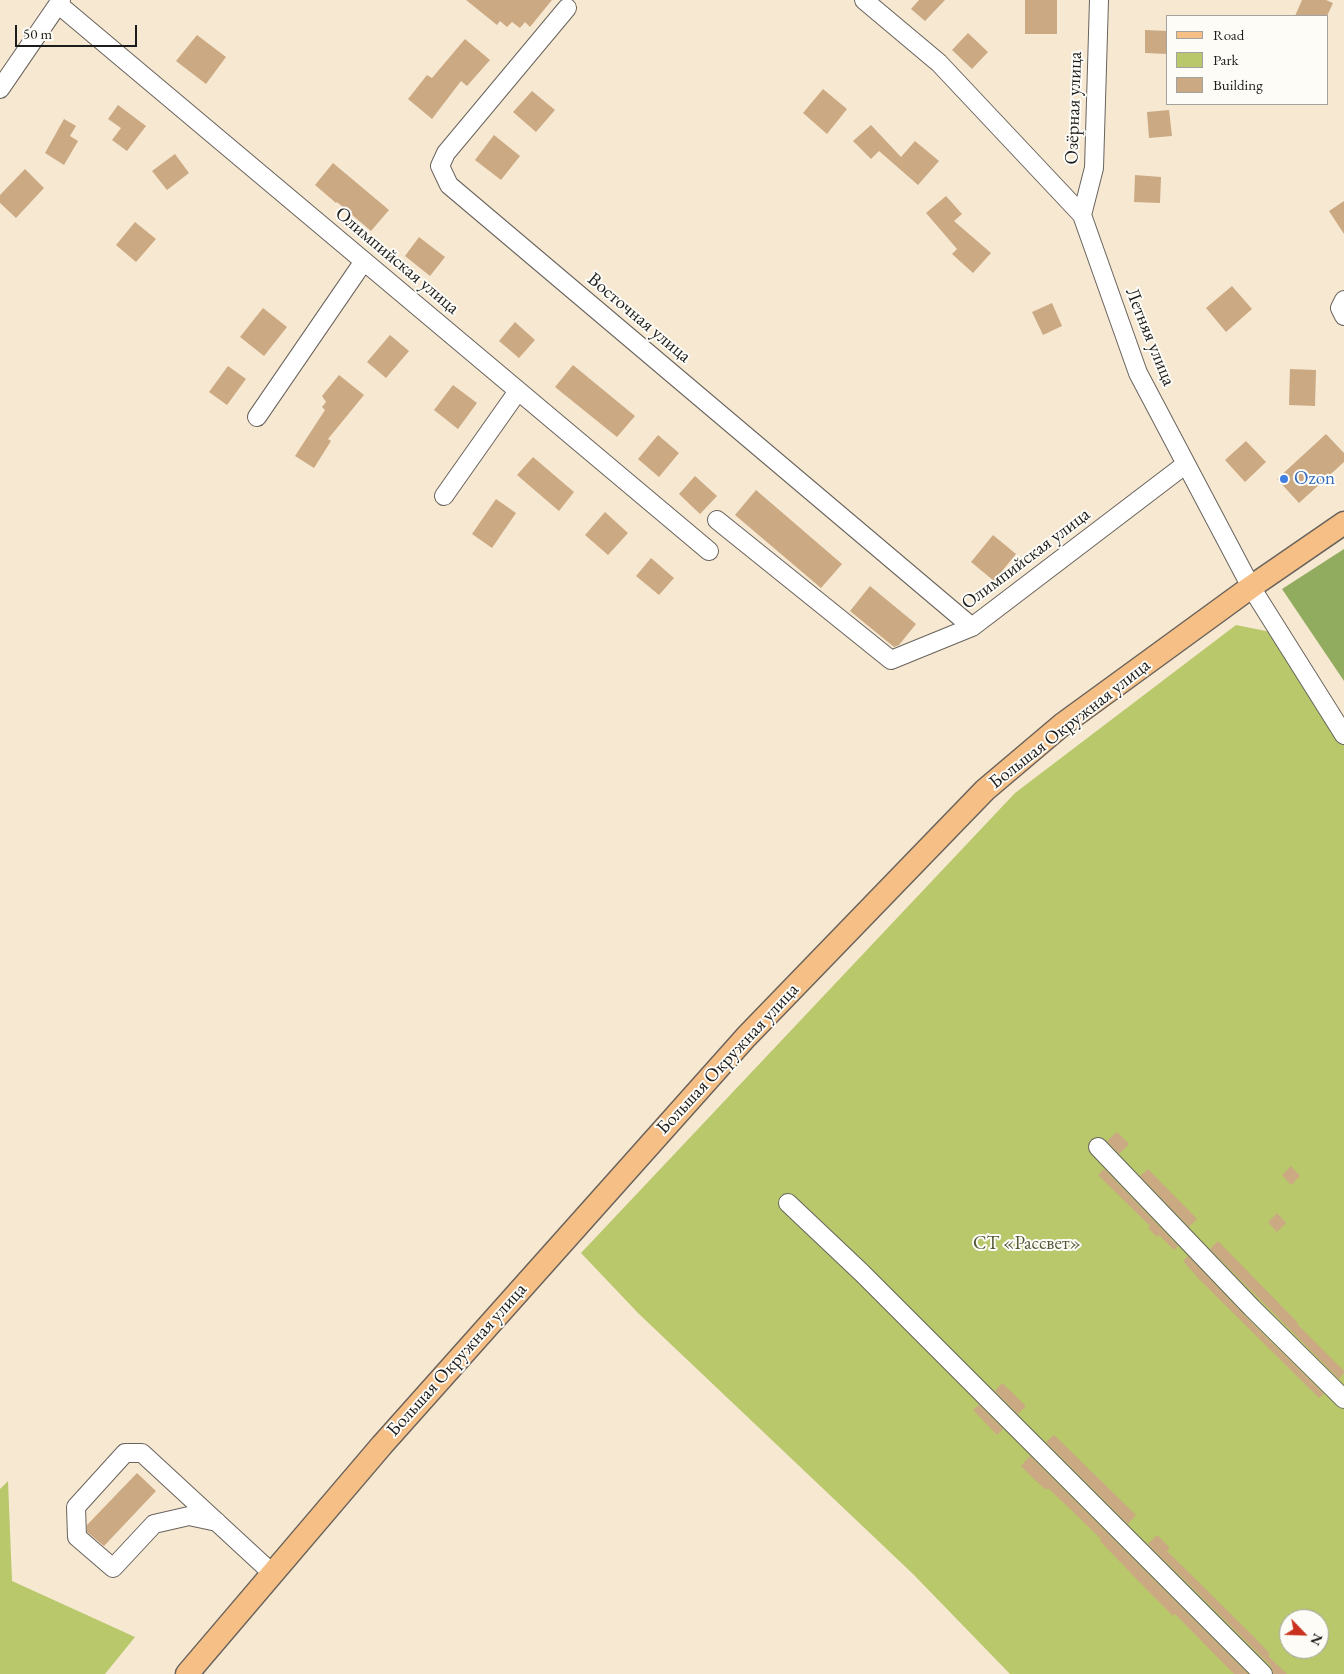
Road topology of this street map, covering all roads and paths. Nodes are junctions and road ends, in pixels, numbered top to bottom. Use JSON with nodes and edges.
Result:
{"nodes":[{"id":1,"x":864,"y":0,"type":"edge"},
{"id":2,"x":1098,"y":0,"type":"edge"},
{"id":3,"x":59,"y":2,"type":"edge"},
{"id":4,"x":567,"y":8,"type":"dead end"},
{"id":5,"x":0,"y":89,"type":"edge"},
{"id":6,"x":1082,"y":216,"type":"junction"},
{"id":7,"x":364,"y":261,"type":"junction"},
{"id":8,"x":1344,"y":300,"type":"edge"},
{"id":9,"x":1344,"y":316,"type":"edge"},
{"id":10,"x":518,"y":391,"type":"junction"},
{"id":11,"x":257,"y":417,"type":"dead end"},
{"id":12,"x":1186,"y":464,"type":"junction"},
{"id":13,"x":444,"y":496,"type":"dead end"},
{"id":14,"x":717,"y":520,"type":"dead end"},
{"id":15,"x":1344,"y":523,"type":"edge"},
{"id":16,"x":709,"y":550,"type":"dead end"},
{"id":17,"x":1251,"y":587,"type":"junction"},
{"id":18,"x":972,"y":627,"type":"junction"},
{"id":19,"x":1344,"y":735,"type":"edge"},
{"id":20,"x":1098,"y":1147,"type":"dead end"},
{"id":21,"x":788,"y":1203,"type":"dead end"},
{"id":22,"x":1344,"y":1399,"type":"edge"},
{"id":23,"x":217,"y":1522,"type":"junction"},
{"id":24,"x":272,"y":1573,"type":"junction"},
{"id":25,"x":187,"y":1674,"type":"edge"},
{"id":26,"x":1263,"y":1674,"type":"edge"}],
"edges":[{"from":1,"to":6,"type":"street","name":"Летняя улица"},
{"from":2,"to":6,"type":"street","name":"Озёрная улица"},
{"from":3,"to":5,"type":"street"},
{"from":3,"to":7,"type":"street","name":"Олимпийская улица"},
{"from":4,"to":18,"type":"street","name":"Восточная улица"},
{"from":6,"to":12,"type":"street","name":"Летняя улица"},
{"from":7,"to":10,"type":"street","name":"Олимпийская улица"},
{"from":7,"to":11,"type":"street"},
{"from":8,"to":9,"type":"street"},
{"from":10,"to":13,"type":"street"},
{"from":10,"to":16,"type":"street","name":"Олимпийская улица"},
{"from":12,"to":17,"type":"street","name":"Летняя улица"},
{"from":12,"to":18,"type":"street","name":"Олимпийская улица"},
{"from":14,"to":18,"type":"street","name":"Олимпийская улица"},
{"from":15,"to":17,"type":"main road","name":"Большая Окружная улица"},
{"from":17,"to":19,"type":"street","name":"Летняя улица"},
{"from":17,"to":24,"type":"main road","name":"Большая Окружная улица"},
{"from":20,"to":22,"type":"street"},
{"from":21,"to":26,"type":"street"},
{"from":23,"to":23,"type":"street"},
{"from":23,"to":24,"type":"street"},
{"from":24,"to":25,"type":"main road","name":"Большая Окружная улица"}]}
